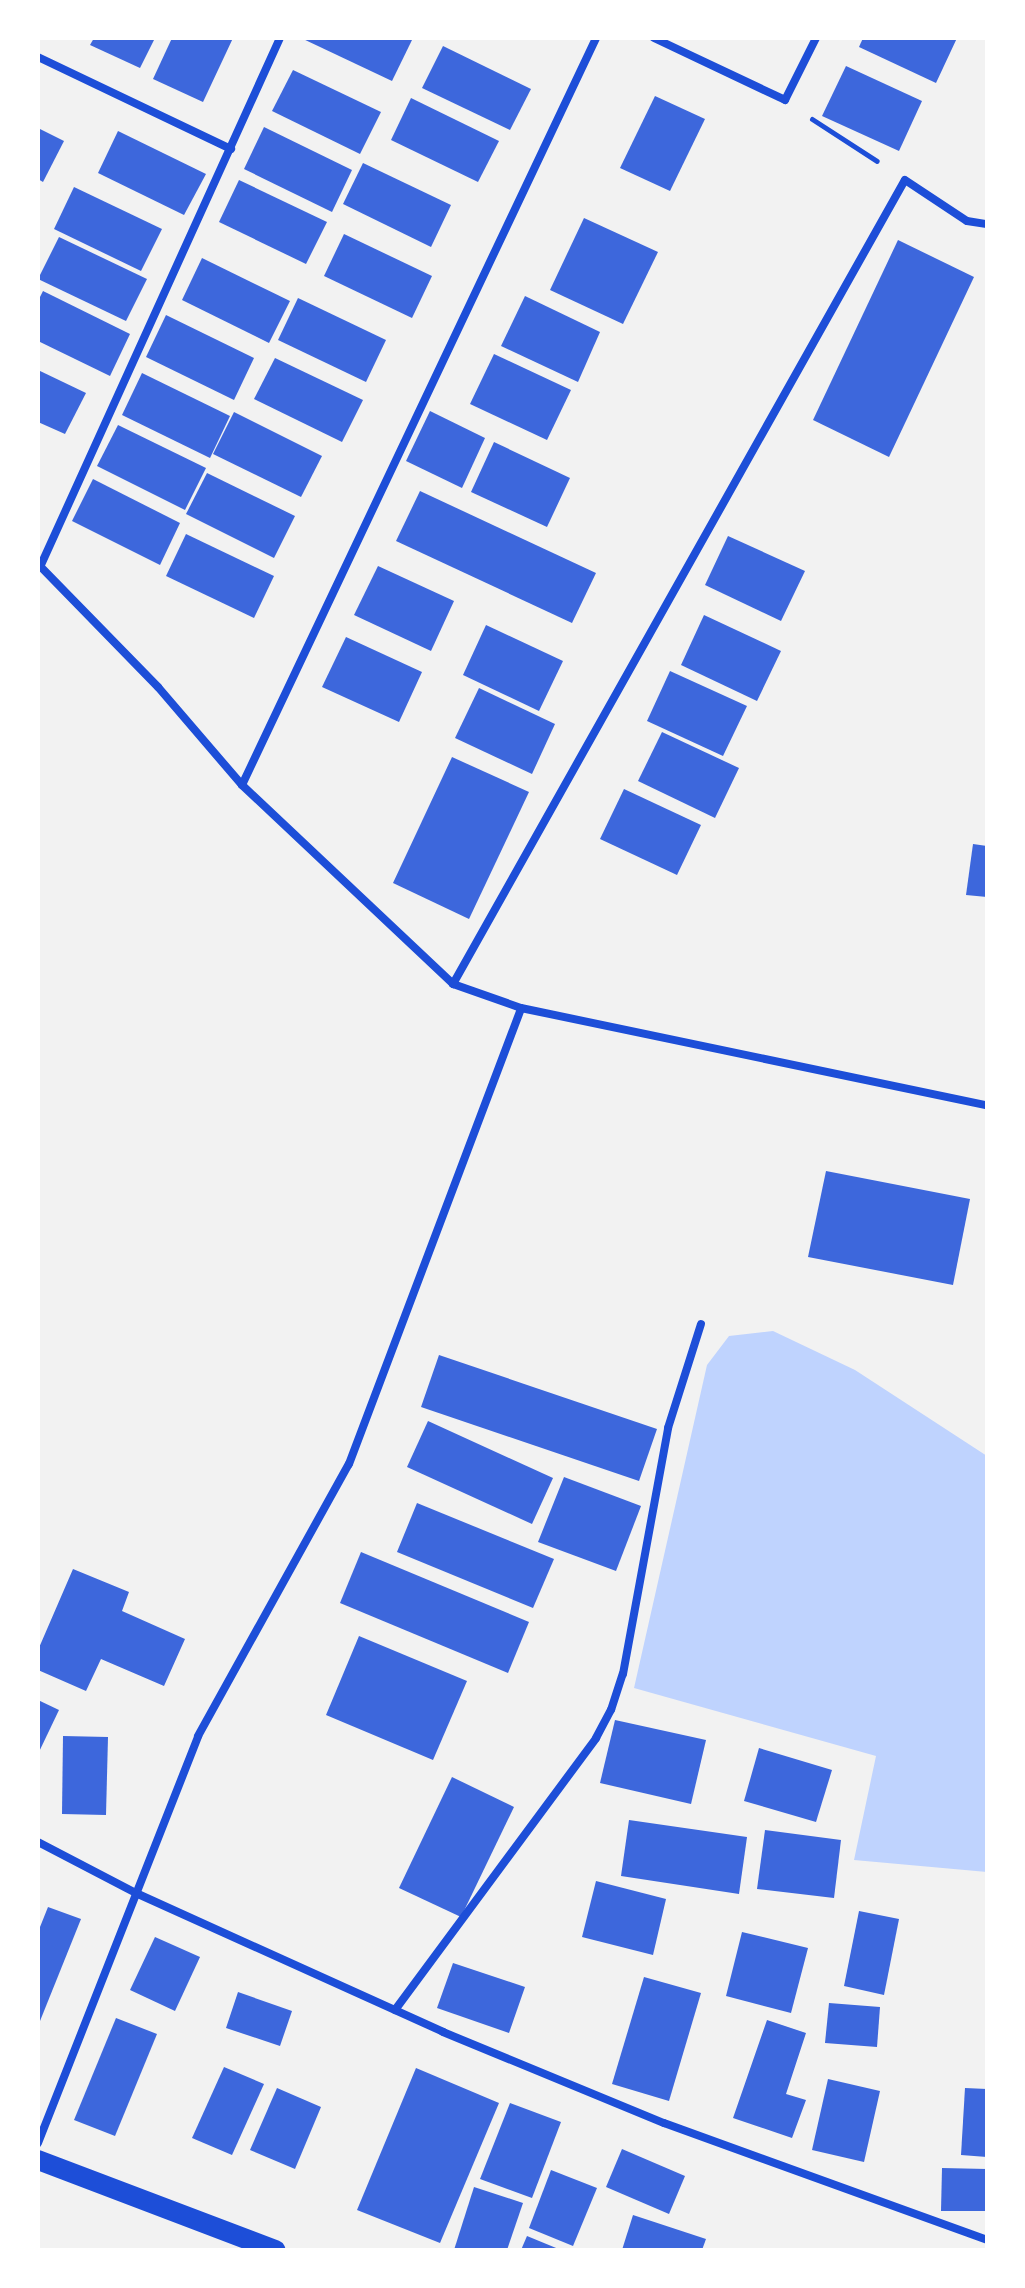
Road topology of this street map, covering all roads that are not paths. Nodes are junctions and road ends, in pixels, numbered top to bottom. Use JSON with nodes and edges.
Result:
{"nodes":[{"id":1,"x":280,"y":38,"type":"edge"},
{"id":2,"x":596,"y":38,"type":"edge"},
{"id":3,"x":654,"y":38,"type":"edge"},
{"id":4,"x":816,"y":38,"type":"edge"},
{"id":5,"x":38,"y":57,"type":"edge"},
{"id":6,"x":231,"y":149,"type":"junction"},
{"id":7,"x":987,"y":224,"type":"edge"},
{"id":8,"x":39,"y":566,"type":"edge"},
{"id":9,"x":242,"y":785,"type":"junction"},
{"id":10,"x":453,"y":984,"type":"junction"},
{"id":11,"x":521,"y":1008,"type":"junction"},
{"id":12,"x":987,"y":1105,"type":"edge"},
{"id":13,"x":701,"y":1324,"type":"dead end"},
{"id":14,"x":38,"y":1842,"type":"edge"},
{"id":15,"x":138,"y":1894,"type":"junction"},
{"id":16,"x":395,"y":2010,"type":"junction"},
{"id":17,"x":38,"y":2143,"type":"edge"},
{"id":18,"x":38,"y":2160,"type":"edge"},
{"id":19,"x":987,"y":2240,"type":"edge"},
{"id":20,"x":275,"y":2250,"type":"edge"}],
"edges":[{"from":1,"to":6,"type":"street"},
{"from":2,"to":9,"type":"street"},
{"from":3,"to":4,"type":"street"},
{"from":5,"to":6,"type":"street"},
{"from":6,"to":8,"type":"street"},
{"from":7,"to":10,"type":"street"},
{"from":8,"to":9,"type":"street"},
{"from":9,"to":10,"type":"street"},
{"from":10,"to":11,"type":"street"},
{"from":11,"to":12,"type":"street"},
{"from":11,"to":15,"type":"street"},
{"from":13,"to":16,"type":"street"},
{"from":14,"to":15,"type":"street"},
{"from":15,"to":16,"type":"street"},
{"from":15,"to":17,"type":"street"},
{"from":16,"to":19,"type":"street"},
{"from":18,"to":20,"type":"main road"}]}
